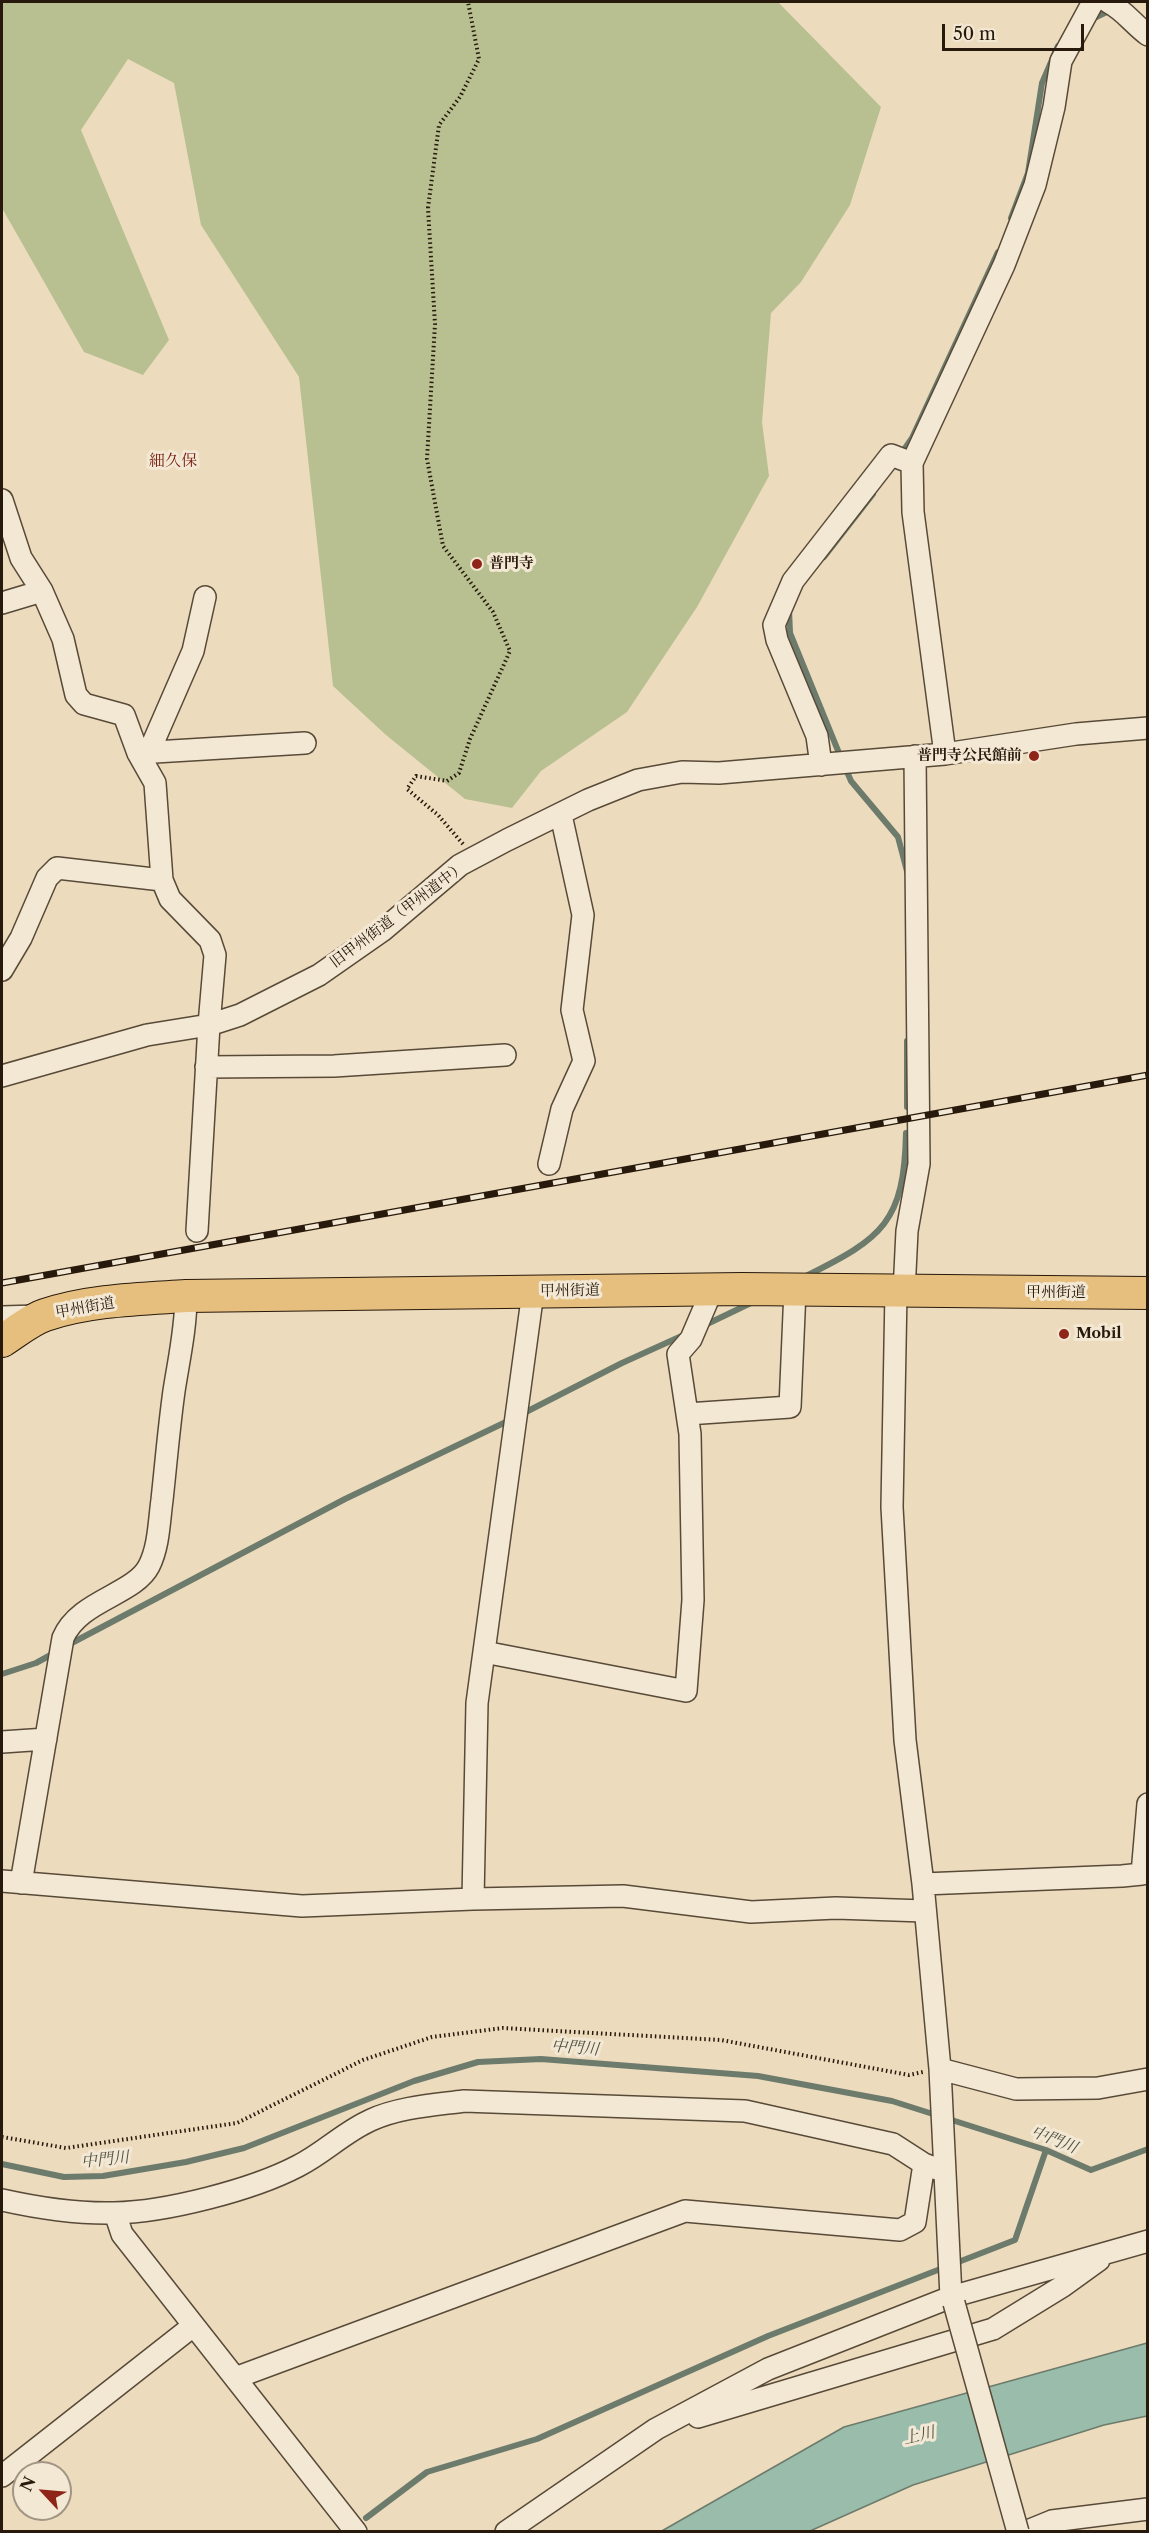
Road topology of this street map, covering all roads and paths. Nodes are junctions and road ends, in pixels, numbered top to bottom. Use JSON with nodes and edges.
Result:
{"nodes":[{"id":1,"x":468,"y":2,"type":"edge"},
{"id":2,"x":1090,"y":6,"type":"edge"},
{"id":3,"x":1116,"y":6,"type":"edge"},
{"id":4,"x":1148,"y":35,"type":"edge"},
{"id":5,"x":904,"y":460,"type":"junction"},
{"id":6,"x":2,"y":500,"type":"edge"},
{"id":7,"x":42,"y":591,"type":"junction"},
{"id":8,"x":205,"y":597,"type":"dead end"},
{"id":9,"x":2,"y":603,"type":"edge"},
{"id":10,"x":1148,"y":728,"type":"edge"},
{"id":11,"x":305,"y":743,"type":"dead end"},
{"id":12,"x":143,"y":752,"type":"junction"},
{"id":13,"x":945,"y":754,"type":"junction"},
{"id":14,"x":915,"y":756,"type":"junction"},
{"id":15,"x":825,"y":765,"type":"junction"},
{"id":16,"x":561,"y":815,"type":"junction"},
{"id":17,"x":475,"y":858,"type":"junction"},
{"id":18,"x":162,"y":880,"type":"junction"},
{"id":19,"x":2,"y":970,"type":"edge"},
{"id":20,"x":208,"y":1025,"type":"junction"},
{"id":21,"x":505,"y":1055,"type":"dead end"},
{"id":22,"x":206,"y":1067,"type":"junction"},
{"id":23,"x":2,"y":1076,"type":"edge"},
{"id":24,"x":549,"y":1164,"type":"dead end"},
{"id":25,"x":197,"y":1231,"type":"dead end"},
{"id":26,"x":795,"y":1290,"type":"junction"},
{"id":27,"x":533,"y":1292,"type":"junction"},
{"id":28,"x":900,"y":1292,"type":"junction"},
{"id":29,"x":1148,"y":1293,"type":"edge"},
{"id":30,"x":186,"y":1296,"type":"junction"},
{"id":31,"x":718,"y":1298,"type":"junction"},
{"id":32,"x":42,"y":1316,"type":"junction"},
{"id":33,"x":2,"y":1317,"type":"edge"},
{"id":34,"x":2,"y":1341,"type":"edge"},
{"id":35,"x":687,"y":1414,"type":"junction"},
{"id":36,"x":484,"y":1652,"type":"junction"},
{"id":37,"x":46,"y":1739,"type":"junction"},
{"id":38,"x":2,"y":1742,"type":"edge"},
{"id":39,"x":1148,"y":1804,"type":"edge"},
{"id":40,"x":1145,"y":1871,"type":"edge"},
{"id":41,"x":11,"y":1882,"type":"edge"},
{"id":42,"x":922,"y":1884,"type":"junction"},
{"id":43,"x":473,"y":1899,"type":"junction"},
{"id":44,"x":924,"y":1911,"type":"junction"},
{"id":45,"x":940,"y":2077,"type":"junction"},
{"id":46,"x":1148,"y":2079,"type":"edge"},
{"id":47,"x":2,"y":2137,"type":"edge"},
{"id":48,"x":937,"y":2166,"type":"junction"},
{"id":49,"x":2,"y":2200,"type":"edge"},
{"id":50,"x":115,"y":2213,"type":"junction"},
{"id":51,"x":1148,"y":2241,"type":"edge"},
{"id":52,"x":1112,"y":2251,"type":"junction"},
{"id":53,"x":951,"y":2293,"type":"junction"},
{"id":54,"x":194,"y":2326,"type":"junction"},
{"id":55,"x":235,"y":2378,"type":"junction"},
{"id":56,"x":656,"y":2429,"type":"junction"},
{"id":57,"x":2,"y":2476,"type":"edge"},
{"id":58,"x":1148,"y":2509,"type":"edge"},
{"id":59,"x":356,"y":2532,"type":"edge"},
{"id":60,"x":506,"y":2532,"type":"edge"},
{"id":61,"x":1018,"y":2532,"type":"edge"},
{"id":62,"x":1025,"y":2532,"type":"edge"}],
"edges":[{"from":1,"to":17,"type":"path"},
{"from":2,"to":5,"type":"street"},
{"from":3,"to":4,"type":"street"},
{"from":5,"to":13,"type":"street"},
{"from":5,"to":15,"type":"street"},
{"from":6,"to":7,"type":"street"},
{"from":7,"to":9,"type":"street"},
{"from":7,"to":12,"type":"street"},
{"from":8,"to":12,"type":"street"},
{"from":10,"to":13,"type":"street"},
{"from":11,"to":12,"type":"street"},
{"from":12,"to":18,"type":"street"},
{"from":13,"to":14,"type":"street"},
{"from":14,"to":15,"type":"street","name":"旧甲州街道（甲州道中）"},
{"from":14,"to":28,"type":"street"},
{"from":15,"to":16,"type":"street","name":"旧甲州街道（甲州道中）"},
{"from":16,"to":17,"type":"street","name":"旧甲州街道（甲州道中）"},
{"from":16,"to":24,"type":"street"},
{"from":17,"to":20,"type":"street","name":"旧甲州街道（甲州道中）"},
{"from":18,"to":19,"type":"street"},
{"from":18,"to":20,"type":"street"},
{"from":20,"to":22,"type":"street"},
{"from":20,"to":23,"type":"street","name":"旧甲州街道（甲州道中）"},
{"from":21,"to":22,"type":"street"},
{"from":22,"to":25,"type":"street"},
{"from":26,"to":28,"type":"highway","name":"甲州街道"},
{"from":26,"to":31,"type":"highway","name":"甲州街道"},
{"from":26,"to":35,"type":"street"},
{"from":27,"to":30,"type":"highway","name":"甲州街道"},
{"from":27,"to":31,"type":"highway","name":"甲州街道"},
{"from":27,"to":36,"type":"street"},
{"from":28,"to":29,"type":"highway","name":"甲州街道"},
{"from":28,"to":42,"type":"street"},
{"from":30,"to":32,"type":"highway","name":"甲州街道"},
{"from":30,"to":37,"type":"street"},
{"from":31,"to":35,"type":"street"},
{"from":32,"to":33,"type":"street"},
{"from":32,"to":34,"type":"highway","name":"甲州街道"},
{"from":35,"to":36,"type":"street"},
{"from":36,"to":43,"type":"street"},
{"from":37,"to":38,"type":"street"},
{"from":37,"to":41,"type":"street"},
{"from":39,"to":40,"type":"street"},
{"from":40,"to":42,"type":"street"},
{"from":41,"to":43,"type":"street"},
{"from":42,"to":44,"type":"street"},
{"from":43,"to":44,"type":"street"},
{"from":44,"to":45,"type":"street"},
{"from":45,"to":46,"type":"street"},
{"from":45,"to":47,"type":"path"},
{"from":45,"to":48,"type":"street"},
{"from":48,"to":50,"type":"street"},
{"from":48,"to":53,"type":"street"},
{"from":48,"to":55,"type":"street"},
{"from":49,"to":50,"type":"street"},
{"from":50,"to":54,"type":"street"},
{"from":51,"to":52,"type":"street"},
{"from":52,"to":53,"type":"street"},
{"from":52,"to":56,"type":"street"},
{"from":53,"to":56,"type":"street"},
{"from":53,"to":61,"type":"street","bridge":true},
{"from":54,"to":55,"type":"street"},
{"from":54,"to":57,"type":"street"},
{"from":55,"to":59,"type":"street"},
{"from":56,"to":60,"type":"street"},
{"from":58,"to":62,"type":"street"}]}
